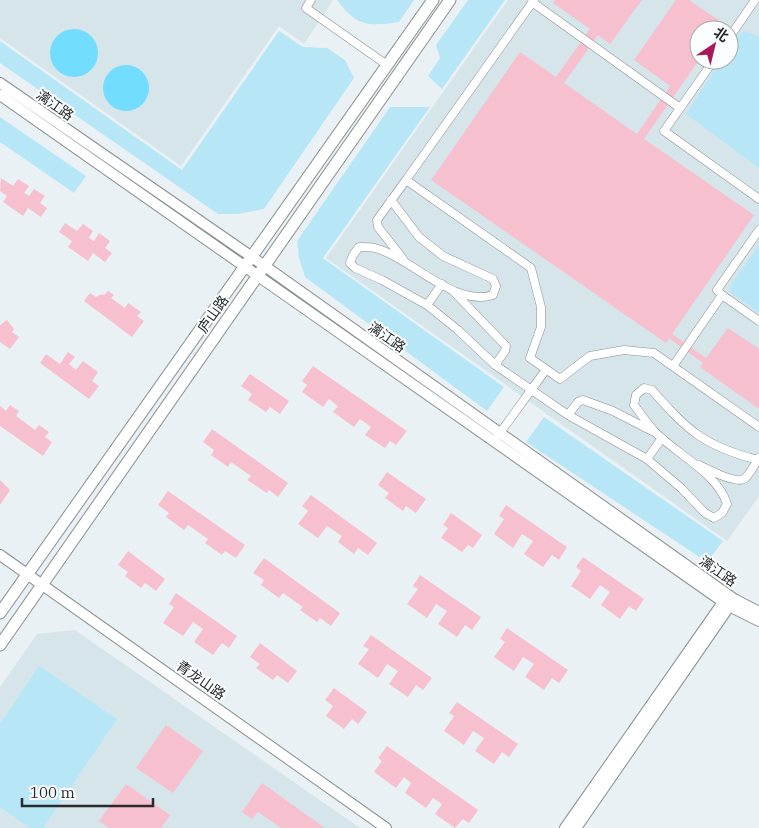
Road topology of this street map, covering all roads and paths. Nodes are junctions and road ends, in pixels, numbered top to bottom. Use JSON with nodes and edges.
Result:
{"nodes":[{"id":1,"x":311,"y":0,"type":"edge"},
{"id":2,"x":433,"y":0,"type":"edge"},
{"id":3,"x":450,"y":0,"type":"edge"},
{"id":4,"x":755,"y":0,"type":"edge"},
{"id":5,"x":533,"y":1,"type":"edge"},
{"id":6,"x":739,"y":23,"type":"edge"},
{"id":7,"x":387,"y":65,"type":"junction"},
{"id":8,"x":707,"y":70,"type":"edge"},
{"id":9,"x":399,"y":74,"type":"junction"},
{"id":10,"x":0,"y":83,"type":"edge"},
{"id":11,"x":0,"y":95,"type":"edge"},
{"id":12,"x":680,"y":108,"type":"junction"},
{"id":13,"x":406,"y":180,"type":"junction"},
{"id":14,"x":759,"y":199,"type":"edge"},
{"id":15,"x":391,"y":200,"type":"junction"},
{"id":16,"x":759,"y":230,"type":"edge"},
{"id":17,"x":389,"y":242,"type":"junction"},
{"id":18,"x":383,"y":251,"type":"junction"},
{"id":19,"x":248,"y":262,"type":"junction"},
{"id":20,"x":406,"y":263,"type":"junction"},
{"id":21,"x":261,"y":271,"type":"junction"},
{"id":22,"x":442,"y":284,"type":"junction"},
{"id":23,"x":453,"y":290,"type":"junction"},
{"id":24,"x":722,"y":294,"type":"junction"},
{"id":25,"x":479,"y":298,"type":"junction"},
{"id":26,"x":427,"y":305,"type":"junction"},
{"id":27,"x":471,"y":308,"type":"junction"},
{"id":28,"x":759,"y":321,"type":"edge"},
{"id":29,"x":495,"y":365,"type":"junction"},
{"id":30,"x":673,"y":366,"type":"junction"},
{"id":31,"x":545,"y":371,"type":"junction"},
{"id":32,"x":531,"y":390,"type":"junction"},
{"id":33,"x":636,"y":408,"type":"junction"},
{"id":34,"x":568,"y":415,"type":"junction"},
{"id":35,"x":629,"y":419,"type":"junction"},
{"id":36,"x":759,"y":427,"type":"edge"},
{"id":37,"x":655,"y":432,"type":"junction"},
{"id":38,"x":500,"y":433,"type":"junction"},
{"id":39,"x":662,"y":438,"type":"junction"},
{"id":40,"x":493,"y":443,"type":"junction"},
{"id":41,"x":647,"y":459,"type":"junction"},
{"id":42,"x":758,"y":459,"type":"edge"},
{"id":43,"x":695,"y":464,"type":"junction"},
{"id":44,"x":721,"y":476,"type":"junction"},
{"id":45,"x":715,"y":485,"type":"junction"},
{"id":46,"x":0,"y":555,"type":"edge"},
{"id":47,"x":27,"y":574,"type":"junction"},
{"id":48,"x":42,"y":584,"type":"junction"},
{"id":49,"x":729,"y":601,"type":"junction"},
{"id":50,"x":759,"y":612,"type":"edge"},
{"id":51,"x":0,"y":613,"type":"edge"},
{"id":52,"x":759,"y":622,"type":"edge"},
{"id":53,"x":0,"y":645,"type":"edge"},
{"id":54,"x":386,"y":828,"type":"edge"},
{"id":55,"x":565,"y":828,"type":"edge"},
{"id":56,"x":576,"y":828,"type":"edge"}],
"edges":[{"from":1,"to":7,"type":"street"},
{"from":2,"to":7,"type":"main road","name":"庐山路"},
{"from":3,"to":9,"type":"main road","name":"庐山路"},
{"from":4,"to":6,"type":"street"},
{"from":5,"to":12,"type":"street"},
{"from":5,"to":13,"type":"street"},
{"from":7,"to":9,"type":"main road"},
{"from":7,"to":19,"type":"main road","name":"庐山路"},
{"from":8,"to":12,"type":"street"},
{"from":9,"to":21,"type":"main road","name":"庐山路"},
{"from":10,"to":19,"type":"street","name":"漓江路"},
{"from":11,"to":19,"type":"street","name":"漓江路"},
{"from":12,"to":14,"type":"street"},
{"from":13,"to":15,"type":"street"},
{"from":13,"to":31,"type":"street"},
{"from":15,"to":17,"type":"street"},
{"from":15,"to":25,"type":"street"},
{"from":16,"to":24,"type":"street"},
{"from":17,"to":18,"type":"street"},
{"from":17,"to":20,"type":"street"},
{"from":18,"to":20,"type":"street"},
{"from":18,"to":26,"type":"street"},
{"from":19,"to":21,"type":"street","name":"漓江路"},
{"from":19,"to":47,"type":"main road","name":"庐山路"},
{"from":20,"to":22,"type":"street"},
{"from":21,"to":38,"type":"street","name":"漓江路"},
{"from":21,"to":40,"type":"street","name":"漓江路"},
{"from":21,"to":48,"type":"main road","name":"庐山路"},
{"from":22,"to":23,"type":"street"},
{"from":22,"to":26,"type":"street"},
{"from":23,"to":25,"type":"street"},
{"from":23,"to":27,"type":"street"},
{"from":24,"to":28,"type":"street"},
{"from":24,"to":30,"type":"street"},
{"from":25,"to":27,"type":"street"},
{"from":26,"to":29,"type":"street"},
{"from":27,"to":29,"type":"street"},
{"from":29,"to":32,"type":"street"},
{"from":30,"to":31,"type":"street"},
{"from":30,"to":36,"type":"street"},
{"from":31,"to":32,"type":"street"},
{"from":32,"to":34,"type":"street"},
{"from":32,"to":38,"type":"street"},
{"from":33,"to":35,"type":"street"},
{"from":33,"to":37,"type":"street"},
{"from":33,"to":42,"type":"street"},
{"from":34,"to":35,"type":"street"},
{"from":34,"to":41,"type":"street"},
{"from":35,"to":37,"type":"street"},
{"from":37,"to":39,"type":"street"},
{"from":38,"to":40,"type":"street"},
{"from":38,"to":49,"type":"street","name":"漓江路"},
{"from":39,"to":41,"type":"street"},
{"from":39,"to":43,"type":"street"},
{"from":40,"to":49,"type":"street","name":"漓江路"},
{"from":41,"to":45,"type":"street"},
{"from":42,"to":44,"type":"street"},
{"from":43,"to":44,"type":"street"},
{"from":43,"to":45,"type":"street"},
{"from":44,"to":45,"type":"street"},
{"from":46,"to":47,"type":"street","name":"青龙山路"},
{"from":47,"to":48,"type":"street","name":"青龙山路"},
{"from":47,"to":51,"type":"main road","name":"庐山路"},
{"from":48,"to":53,"type":"main road","name":"庐山路"},
{"from":48,"to":54,"type":"street","name":"青龙山路"},
{"from":49,"to":50,"type":"street","name":"漓江路"},
{"from":49,"to":52,"type":"street","name":"漓江路"},
{"from":49,"to":55,"type":"street"},
{"from":49,"to":56,"type":"street"}]}
